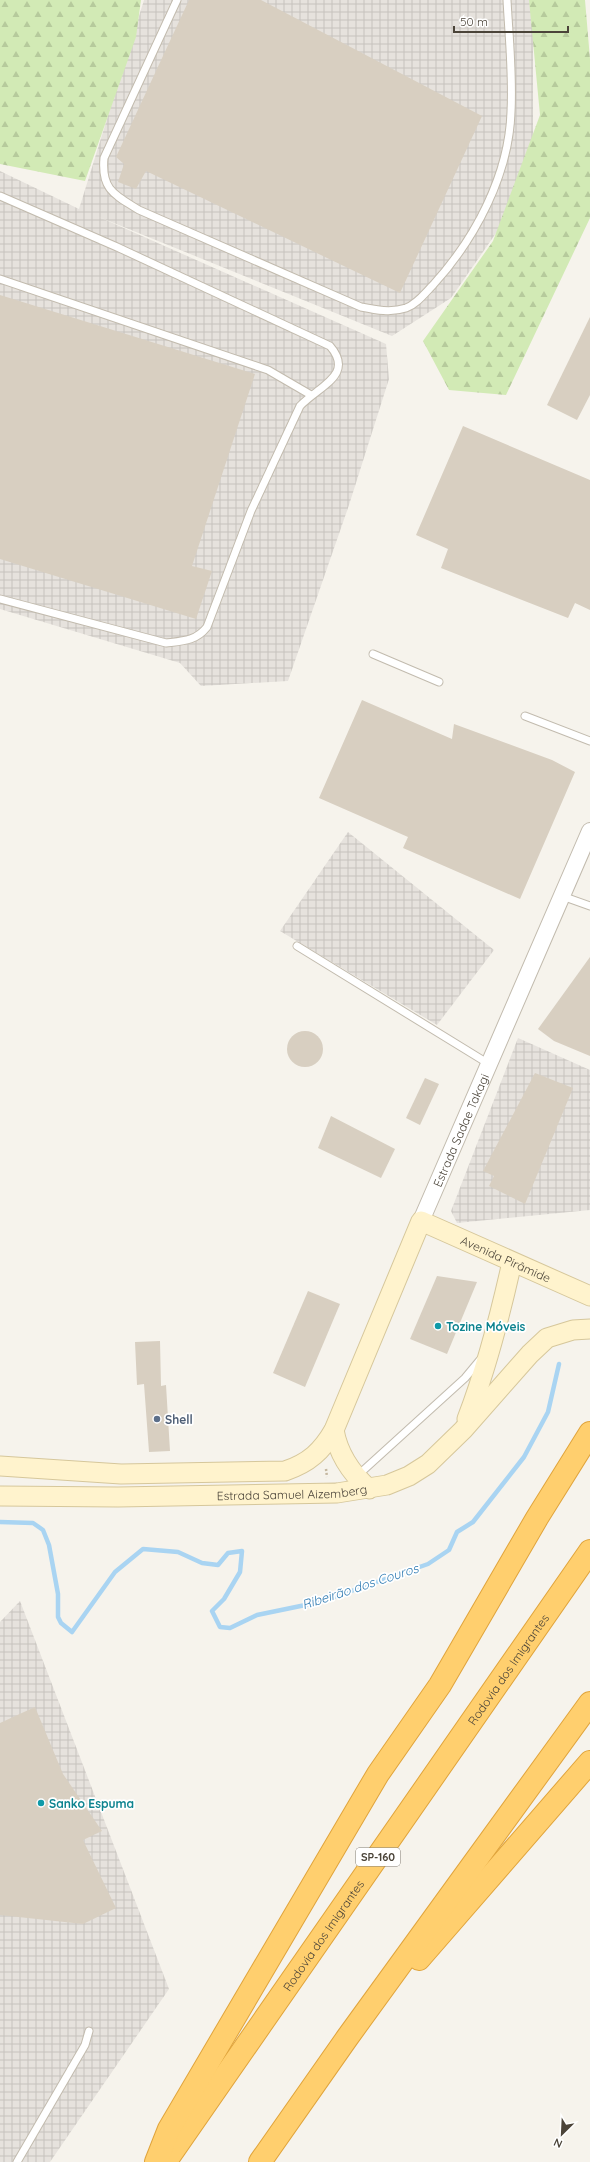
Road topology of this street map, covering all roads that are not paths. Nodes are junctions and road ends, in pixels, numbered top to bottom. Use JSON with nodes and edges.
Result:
{"nodes":[{"id":1,"x":177,"y":0,"type":"edge"},
{"id":2,"x":507,"y":0,"type":"edge"},
{"id":3,"x":0,"y":196,"type":"edge"},
{"id":4,"x":0,"y":279,"type":"edge"},
{"id":5,"x":311,"y":395,"type":"junction"},
{"id":6,"x":0,"y":599,"type":"edge"},
{"id":7,"x":373,"y":654,"type":"dead end"},
{"id":8,"x":439,"y":682,"type":"dead end"},
{"id":9,"x":525,"y":716,"type":"dead end"},
{"id":10,"x":590,"y":741,"type":"edge"},
{"id":11,"x":590,"y":831,"type":"edge"},
{"id":12,"x":562,"y":896,"type":"junction"},
{"id":13,"x":590,"y":906,"type":"edge"},
{"id":14,"x":297,"y":946,"type":"dead end"},
{"id":15,"x":489,"y":1064,"type":"junction"},
{"id":16,"x":421,"y":1222,"type":"junction"},
{"id":17,"x":512,"y":1262,"type":"junction"},
{"id":18,"x":590,"y":1296,"type":"edge"},
{"id":19,"x":590,"y":1329,"type":"edge"},
{"id":20,"x":493,"y":1342,"type":"junction"},
{"id":21,"x":334,"y":1430,"type":"junction"},
{"id":22,"x":463,"y":1430,"type":"junction"},
{"id":23,"x":590,"y":1433,"type":"edge"},
{"id":24,"x":0,"y":1466,"type":"edge"},
{"id":25,"x":362,"y":1483,"type":"junction"},
{"id":26,"x":0,"y":1496,"type":"edge"},
{"id":27,"x":590,"y":1551,"type":"edge"},
{"id":28,"x":590,"y":1703,"type":"edge"},
{"id":29,"x":590,"y":1762,"type":"edge"},
{"id":30,"x":89,"y":2031,"type":"dead end"},
{"id":31,"x":347,"y":2038,"type":"junction"},
{"id":32,"x":17,"y":2162,"type":"edge"},
{"id":33,"x":156,"y":2162,"type":"edge"},
{"id":34,"x":165,"y":2162,"type":"edge"},
{"id":35,"x":260,"y":2162,"type":"edge"}],
"edges":[{"from":1,"to":2,"type":"lane"},
{"from":3,"to":5,"type":"lane"},
{"from":4,"to":5,"type":"lane"},
{"from":5,"to":6,"type":"lane"},
{"from":7,"to":8,"type":"lane"},
{"from":9,"to":10,"type":"lane"},
{"from":11,"to":12,"type":"street","name":"Estrada Sadae Takagi"},
{"from":12,"to":13,"type":"lane"},
{"from":12,"to":15,"type":"street","name":"Estrada Sadae Takagi"},
{"from":14,"to":15,"type":"lane"},
{"from":15,"to":16,"type":"street","name":"Estrada Sadae Takagi"},
{"from":16,"to":17,"type":"main road","name":"Avenida Pirâmide"},
{"from":16,"to":21,"type":"main road","name":"Estrada Sadae Takagi"},
{"from":17,"to":18,"type":"main road","name":"Avenida Pirâmide"},
{"from":17,"to":20,"type":"main road"},
{"from":19,"to":22,"type":"main road","name":"Estrada Samuel Aizemberg"},
{"from":20,"to":22,"type":"main road"},
{"from":20,"to":25,"type":"lane"},
{"from":21,"to":24,"type":"main road","name":"Estrada Samuel Aizemberg"},
{"from":21,"to":25,"type":"main road"},
{"from":22,"to":25,"type":"main road","name":"Estrada Samuel Aizemberg"},
{"from":23,"to":33,"type":"highway"},
{"from":25,"to":26,"type":"main road","name":"Estrada Samuel Aizemberg"},
{"from":27,"to":34,"type":"highway","name":"Rodovia dos Imigrantes","number":"SP-160"},
{"from":28,"to":31,"type":"highway"},
{"from":29,"to":31,"type":"highway"},
{"from":30,"to":32,"type":"lane"},
{"from":31,"to":35,"type":"highway"}]}
